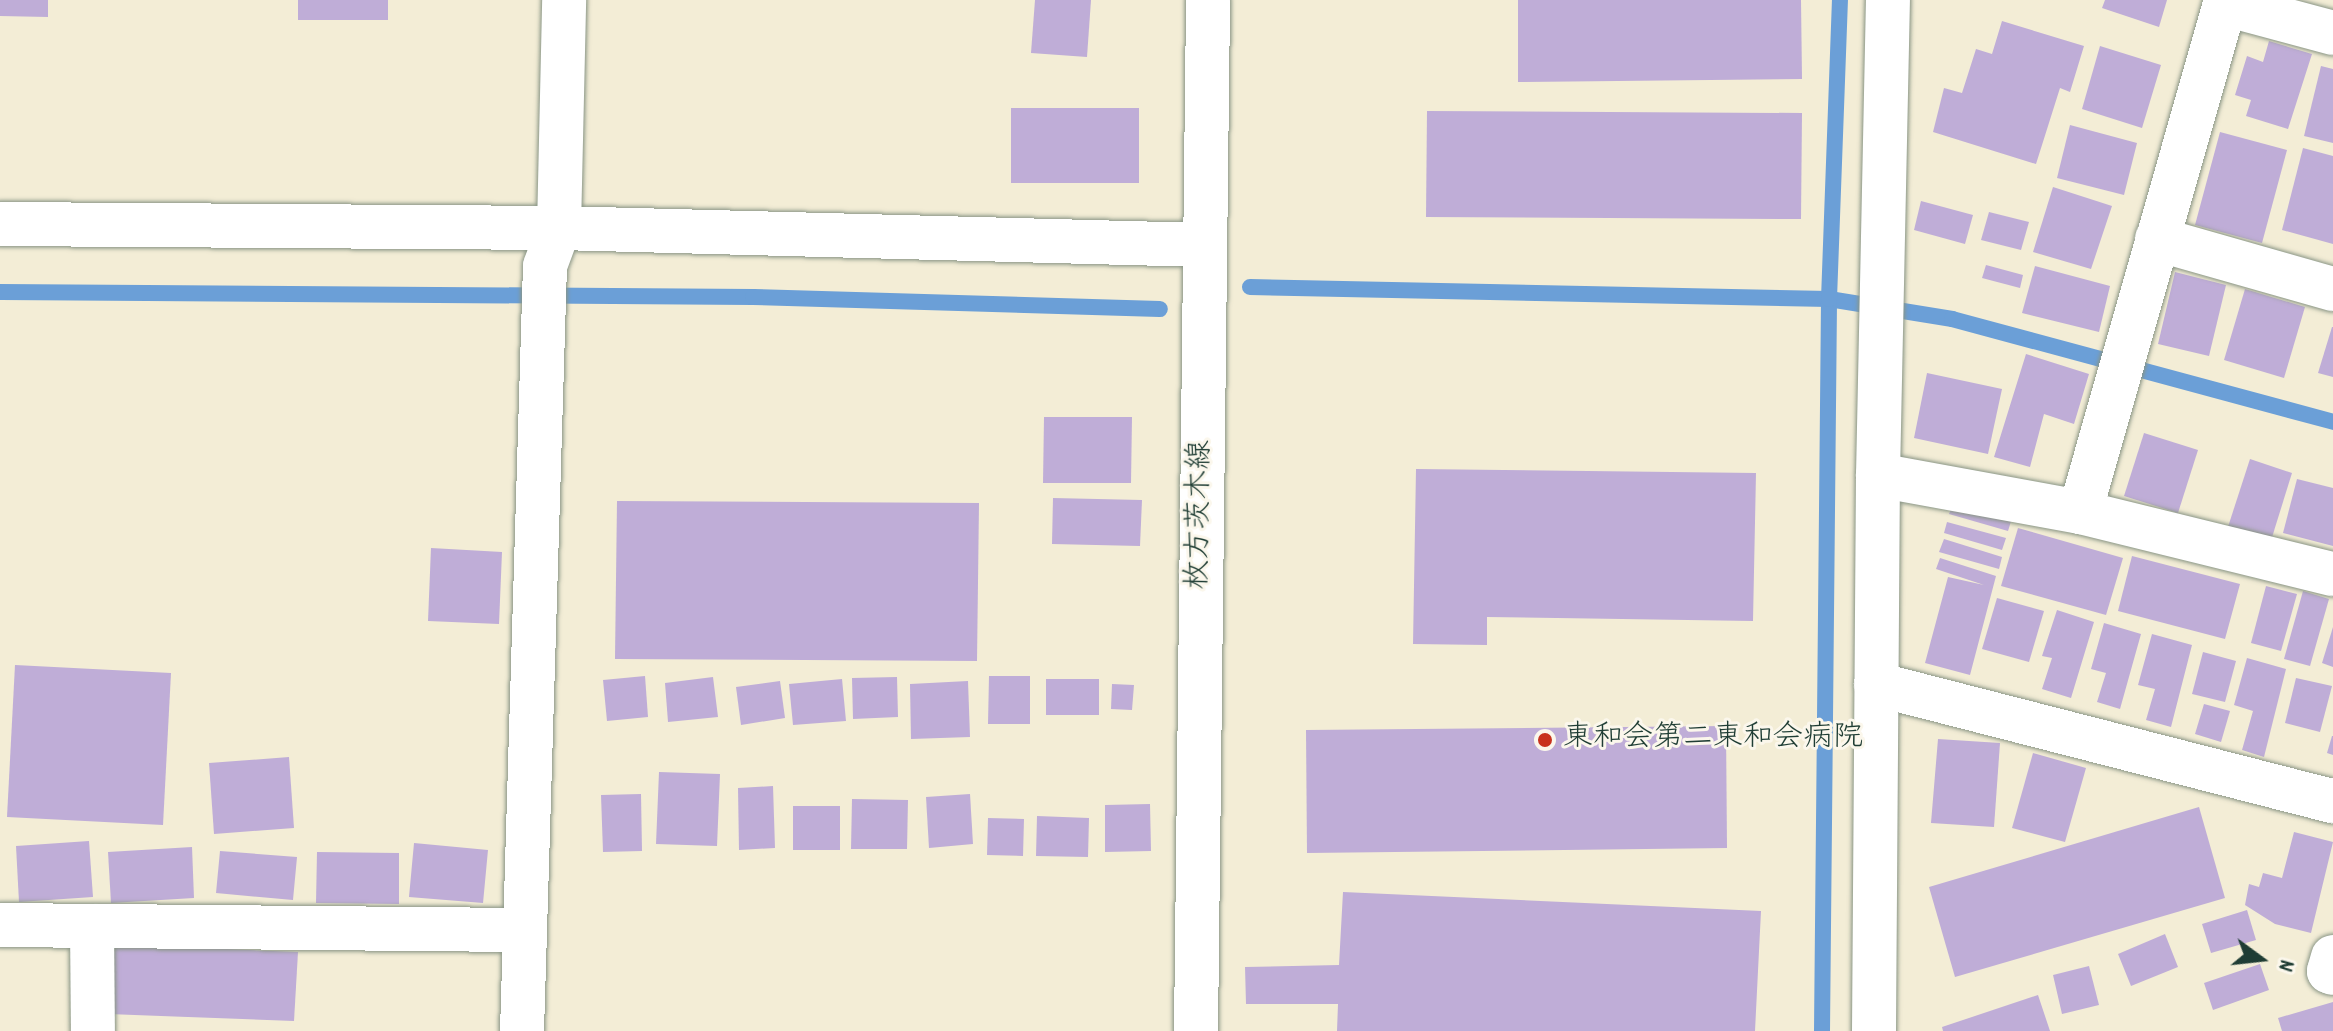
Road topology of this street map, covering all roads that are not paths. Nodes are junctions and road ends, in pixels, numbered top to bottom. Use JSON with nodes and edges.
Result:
{"nodes":[{"id":1,"x":564,"y":0,"type":"edge"},
{"id":2,"x":1208,"y":0,"type":"edge"},
{"id":3,"x":1888,"y":0,"type":"edge"},
{"id":4,"x":2225,"y":2,"type":"edge"},
{"id":5,"x":2333,"y":33,"type":"edge"},
{"id":6,"x":0,"y":224,"type":"edge"},
{"id":7,"x":559,"y":228,"type":"junction"},
{"id":8,"x":2157,"y":239,"type":"junction"},
{"id":9,"x":1205,"y":245,"type":"junction"},
{"id":10,"x":2333,"y":289,"type":"edge"},
{"id":11,"x":1878,"y":475,"type":"junction"},
{"id":12,"x":2080,"y":512,"type":"junction"},
{"id":13,"x":2333,"y":574,"type":"edge"},
{"id":14,"x":1876,"y":684,"type":"junction"},
{"id":15,"x":2333,"y":801,"type":"edge"},
{"id":16,"x":0,"y":925,"type":"edge"},
{"id":17,"x":92,"y":926,"type":"junction"},
{"id":18,"x":524,"y":930,"type":"junction"},
{"id":19,"x":2333,"y":957,"type":"edge"},
{"id":20,"x":2333,"y":973,"type":"edge"},
{"id":21,"x":93,"y":1031,"type":"edge"},
{"id":22,"x":522,"y":1031,"type":"edge"},
{"id":23,"x":1196,"y":1031,"type":"edge"},
{"id":24,"x":1874,"y":1031,"type":"edge"}],
"edges":[{"from":1,"to":7,"type":"street"},
{"from":2,"to":9,"type":"street","name":"枚方茨木線"},
{"from":3,"to":11,"type":"street"},
{"from":4,"to":5,"type":"street"},
{"from":4,"to":8,"type":"street"},
{"from":6,"to":7,"type":"street"},
{"from":7,"to":9,"type":"street"},
{"from":7,"to":18,"type":"street"},
{"from":8,"to":10,"type":"street"},
{"from":8,"to":12,"type":"street"},
{"from":9,"to":23,"type":"street","name":"枚方茨木線"},
{"from":11,"to":12,"type":"street"},
{"from":11,"to":14,"type":"street"},
{"from":12,"to":13,"type":"street"},
{"from":14,"to":15,"type":"street"},
{"from":14,"to":24,"type":"street"},
{"from":16,"to":17,"type":"street"},
{"from":17,"to":18,"type":"street"},
{"from":17,"to":21,"type":"street"},
{"from":18,"to":22,"type":"street"},
{"from":19,"to":20,"type":"street"}]}
